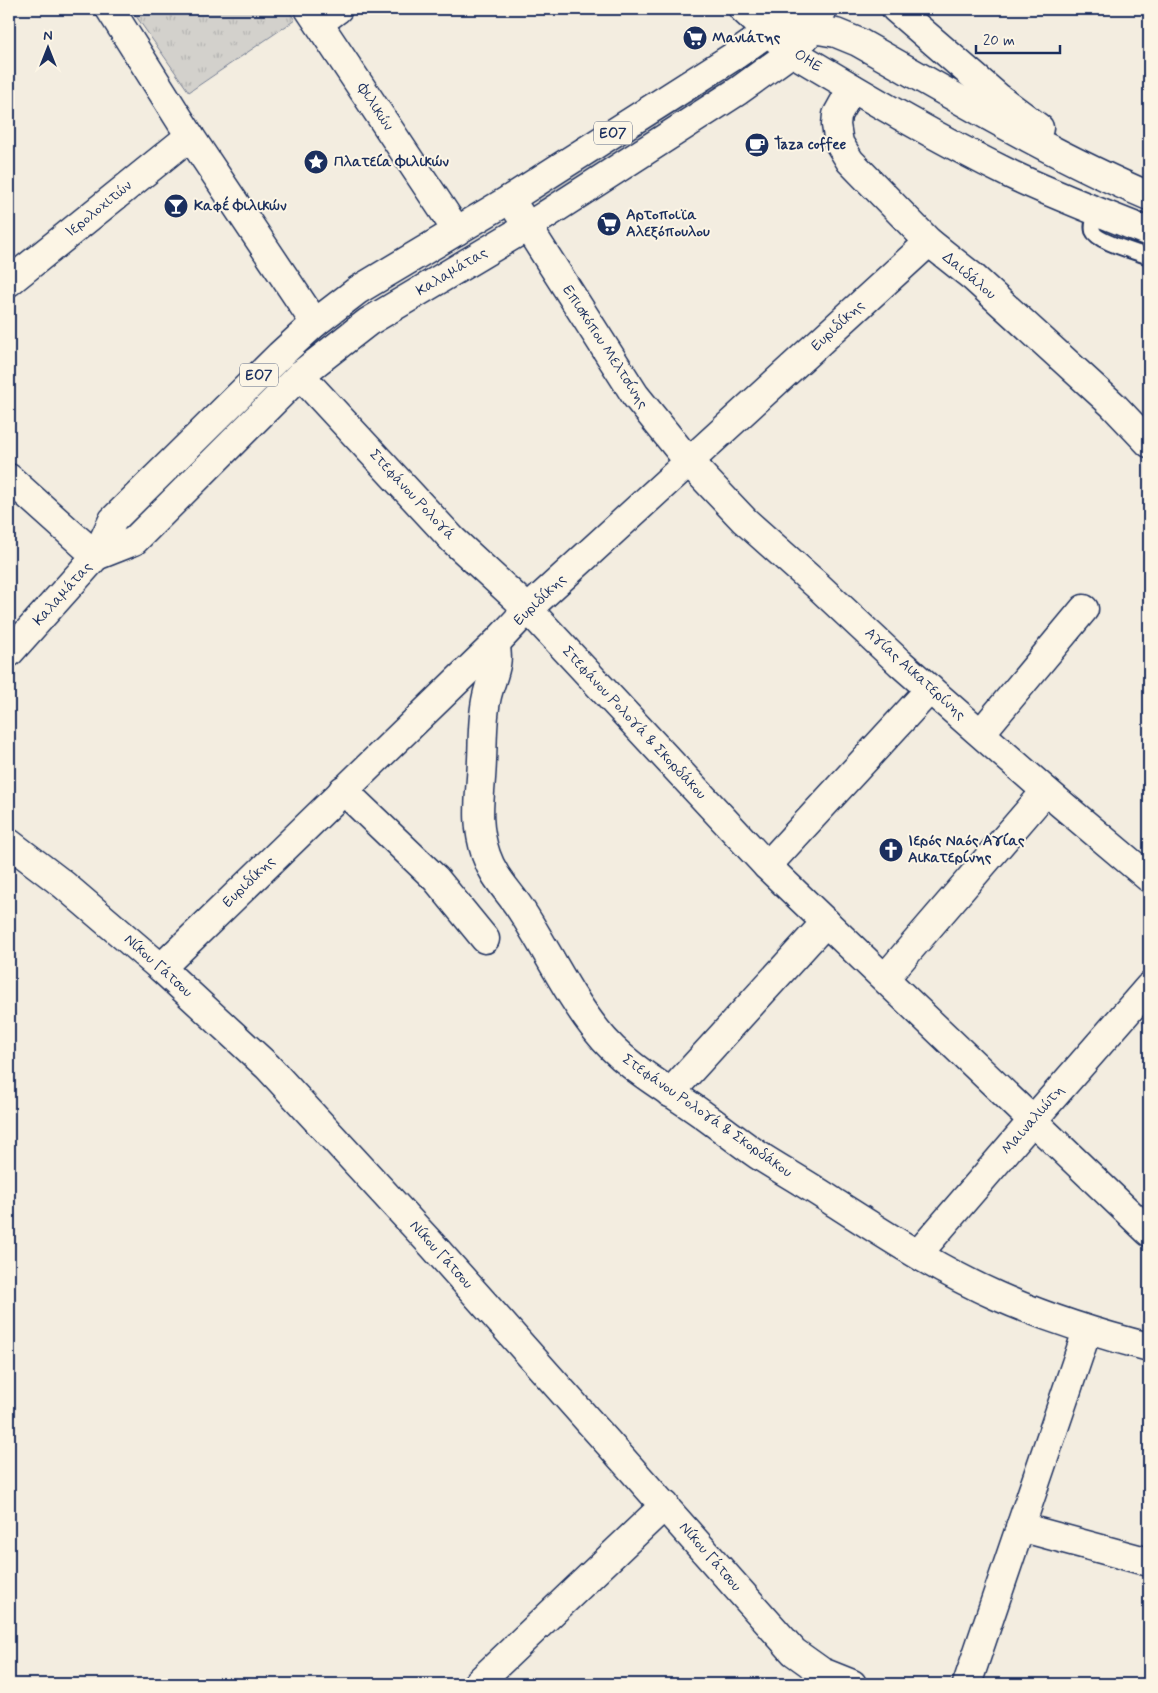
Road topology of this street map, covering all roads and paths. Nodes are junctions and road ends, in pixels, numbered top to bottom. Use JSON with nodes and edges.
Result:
{"nodes":[{"id":1,"x":110,"y":9,"type":"edge"},
{"id":2,"x":743,"y":9,"type":"edge"},
{"id":3,"x":896,"y":9,"type":"edge"},
{"id":4,"x":322,"y":13,"type":"edge"},
{"id":5,"x":811,"y":15,"type":"edge"},
{"id":6,"x":768,"y":32,"type":"junction"},
{"id":7,"x":792,"y":52,"type":"junction"},
{"id":8,"x":852,"y":88,"type":"junction"},
{"id":9,"x":190,"y":136,"type":"junction"},
{"id":10,"x":1100,"y":175,"type":"junction"},
{"id":11,"x":1149,"y":196,"type":"edge"},
{"id":12,"x":510,"y":199,"type":"junction"},
{"id":13,"x":1097,"y":212,"type":"junction"},
{"id":14,"x":527,"y":227,"type":"junction"},
{"id":15,"x":457,"y":231,"type":"junction"},
{"id":16,"x":1149,"y":232,"type":"edge"},
{"id":17,"x":929,"y":242,"type":"junction"},
{"id":18,"x":1149,"y":257,"type":"edge"},
{"id":19,"x":9,"y":282,"type":"edge"},
{"id":20,"x":315,"y":323,"type":"junction"},
{"id":21,"x":300,"y":375,"type":"junction"},
{"id":22,"x":1149,"y":444,"type":"edge"},
{"id":23,"x":690,"y":462,"type":"junction"},
{"id":24,"x":9,"y":478,"type":"edge"},
{"id":25,"x":96,"y":556,"type":"junction"},
{"id":26,"x":528,"y":609,"type":"junction"},
{"id":27,"x":1084,"y":610,"type":"dead end"},
{"id":28,"x":495,"y":644,"type":"junction"},
{"id":29,"x":9,"y":653,"type":"edge"},
{"id":30,"x":930,"y":689,"type":"junction"},
{"id":31,"x":981,"y":733,"type":"junction"},
{"id":32,"x":343,"y":790,"type":"junction"},
{"id":33,"x":1046,"y":791,"type":"junction"},
{"id":34,"x":9,"y":843,"type":"edge"},
{"id":35,"x":767,"y":866,"type":"junction"},
{"id":36,"x":1149,"y":878,"type":"edge"},
{"id":37,"x":826,"y":922,"type":"junction"},
{"id":38,"x":485,"y":939,"type":"dead end"},
{"id":39,"x":161,"y":968,"type":"junction"},
{"id":40,"x":885,"y":978,"type":"junction"},
{"id":41,"x":1149,"y":987,"type":"edge"},
{"id":42,"x":670,"y":1093,"type":"junction"},
{"id":43,"x":1033,"y":1120,"type":"junction"},
{"id":44,"x":1149,"y":1232,"type":"edge"},
{"id":45,"x":918,"y":1254,"type":"junction"},
{"id":46,"x":1087,"y":1330,"type":"junction"},
{"id":47,"x":1149,"y":1347,"type":"edge"},
{"id":48,"x":665,"y":1505,"type":"junction"},
{"id":49,"x":1020,"y":1528,"type":"junction"},
{"id":50,"x":1149,"y":1562,"type":"edge"},
{"id":51,"x":478,"y":1684,"type":"edge"},
{"id":52,"x":852,"y":1684,"type":"edge"},
{"id":53,"x":967,"y":1684,"type":"edge"}],
"edges":[{"from":1,"to":9,"type":"street"},
{"from":2,"to":6,"type":"street"},
{"from":3,"to":10,"type":"street"},
{"from":4,"to":15,"type":"street","name":"Φιλικών"},
{"from":5,"to":6,"type":"street","name":"ΟΗΕ","number":"ΕΟ7"},
{"from":5,"to":7,"type":"street","name":"Καλαμάτας"},
{"from":5,"to":10,"type":"street","name":"ΟΗΕ","number":"ΕΟ7"},
{"from":6,"to":7,"type":"street","name":"ΟΗΕ"},
{"from":6,"to":12,"type":"street","name":"Καλαμάτας","number":"ΕΟ7"},
{"from":7,"to":8,"type":"street","name":"ΟΗΕ"},
{"from":7,"to":14,"type":"street","name":"Καλαμάτας","number":"ΕΟ7"},
{"from":8,"to":13,"type":"street","name":"ΟΗΕ"},
{"from":8,"to":17,"type":"street","name":"Δαιδάλου"},
{"from":9,"to":19,"type":"street","name":"Ιερολοχιτών"},
{"from":9,"to":20,"type":"street"},
{"from":10,"to":11,"type":"street","name":"ΟΗΕ","number":"ΕΟ7"},
{"from":12,"to":14,"type":"street","name":"Επισκόπου Μελτσίνης"},
{"from":12,"to":15,"type":"street","name":"Καλαμάτας","number":"ΕΟ7"},
{"from":13,"to":16,"type":"street","name":"ΟΗΕ"},
{"from":13,"to":18,"type":"lane"},
{"from":14,"to":21,"type":"street","name":"Καλαμάτας","number":"ΕΟ7"},
{"from":14,"to":23,"type":"street","name":"Επισκόπου Μελτσίνης"},
{"from":15,"to":20,"type":"street","name":"Καλαμάτας","number":"ΕΟ7"},
{"from":17,"to":22,"type":"street","name":"Δαιδάλου"},
{"from":17,"to":23,"type":"street","name":"Ευριδίκης"},
{"from":20,"to":25,"type":"street","name":"Καλαμάτας","number":"ΕΟ7"},
{"from":21,"to":25,"type":"street","name":"Καλαμάτας","number":"ΕΟ7"},
{"from":21,"to":26,"type":"street","name":"Στεφάνου Ρολογά"},
{"from":23,"to":26,"type":"street","name":"Ευριδίκης"},
{"from":23,"to":30,"type":"street","name":"Αγίας Αικατερίνης"},
{"from":24,"to":25,"type":"street"},
{"from":25,"to":29,"type":"street","name":"Καλαμάτας","number":"ΕΟ7"},
{"from":26,"to":28,"type":"street","name":"Ευριδίκης"},
{"from":26,"to":35,"type":"street","name":"Στεφάνου Ρολογά & Σκορδάκου"},
{"from":27,"to":31,"type":"street"},
{"from":28,"to":32,"type":"street","name":"Ευριδίκης"},
{"from":28,"to":42,"type":"street","name":"Στεφάνου Ρολογά & Σκορδάκου"},
{"from":30,"to":31,"type":"street","name":"Αγίας Αικατερίνης"},
{"from":30,"to":35,"type":"street"},
{"from":31,"to":33,"type":"street","name":"Αγίας Αικατερίνης"},
{"from":32,"to":38,"type":"street"},
{"from":32,"to":39,"type":"street","name":"Ευριδίκης"},
{"from":33,"to":36,"type":"street","name":"Αγίας Αικατερίνης"},
{"from":33,"to":40,"type":"street"},
{"from":34,"to":39,"type":"street","name":"Νίκου Γάτσου"},
{"from":35,"to":37,"type":"street","name":"Στεφάνου Ρολογά & Σκορδάκου"},
{"from":37,"to":40,"type":"street","name":"Στεφάνου Ρολογά & Σκορδάκου"},
{"from":37,"to":42,"type":"street"},
{"from":39,"to":48,"type":"street","name":"Νίκου Γάτσου"},
{"from":40,"to":43,"type":"street","name":"Στεφάνου Ρολογά & Σκορδάκου"},
{"from":41,"to":43,"type":"street","name":"Μαιναλιώτη"},
{"from":42,"to":45,"type":"street","name":"Στεφάνου Ρολογά & Σκορδάκου"},
{"from":43,"to":44,"type":"street","name":"Στεφάνου Ρολογά & Σκορδάκου"},
{"from":43,"to":45,"type":"street","name":"Μαιναλιώτη"},
{"from":45,"to":46,"type":"street","name":"Στεφάνου Ρολογά & Σκορδάκου"},
{"from":46,"to":47,"type":"street","name":"Στεφάνου Ρολογά & Σκορδάκου"},
{"from":46,"to":49,"type":"street"},
{"from":48,"to":51,"type":"street"},
{"from":48,"to":52,"type":"street","name":"Νίκου Γάτσου"},
{"from":49,"to":50,"type":"street"},
{"from":49,"to":53,"type":"street"}]}
